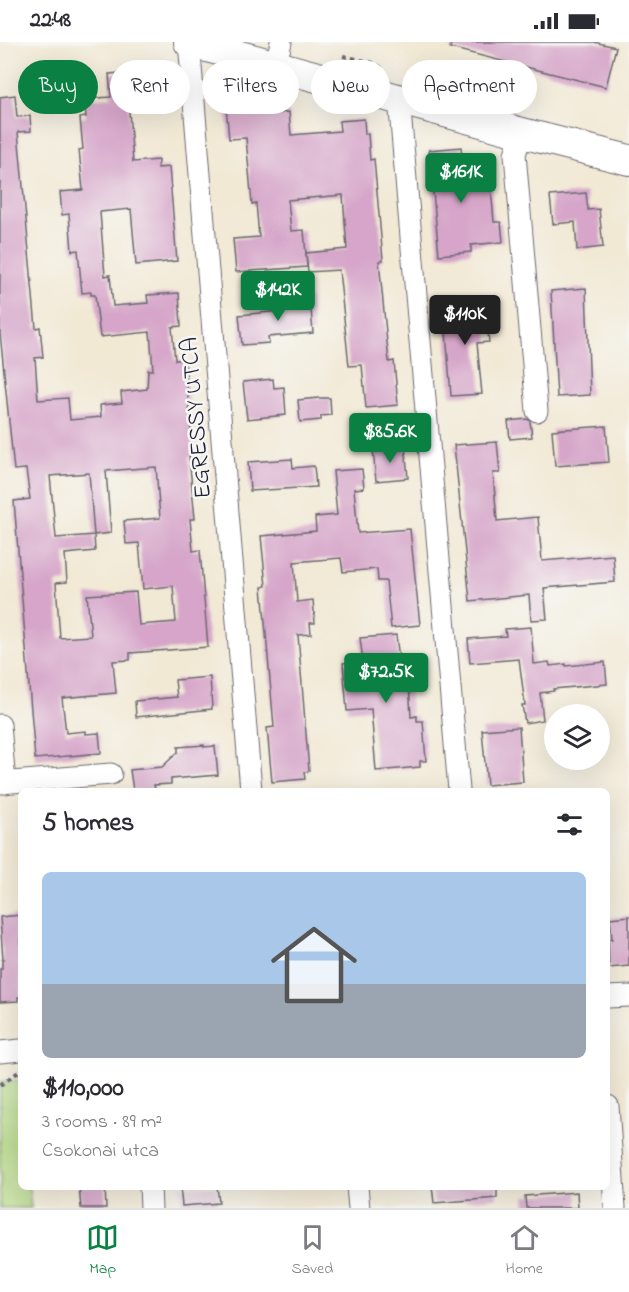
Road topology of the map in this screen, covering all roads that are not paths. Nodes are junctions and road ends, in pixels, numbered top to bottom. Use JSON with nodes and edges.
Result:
{"nodes":[{"id":1,"x":189,"y":42,"type":"edge"},
{"id":2,"x":279,"y":54,"type":"edge"},
{"id":3,"x":399,"y":99,"type":"junction"},
{"id":4,"x":522,"y":133,"type":"junction"},
{"id":5,"x":629,"y":160,"type":"edge"},
{"id":6,"x":537,"y":411,"type":"dead end"},
{"id":7,"x":0,"y":725,"type":"edge"},
{"id":8,"x":111,"y":774,"type":"dead end"},
{"id":9,"x":2,"y":783,"type":"edge"},
{"id":10,"x":251,"y":788,"type":"edge"},
{"id":11,"x":459,"y":788,"type":"edge"},
{"id":12,"x":629,"y":996,"type":"edge"},
{"id":13,"x":610,"y":997,"type":"edge"},
{"id":14,"x":18,"y":1050,"type":"edge"},
{"id":15,"x":0,"y":1052,"type":"edge"},
{"id":16,"x":610,"y":1135,"type":"edge"},
{"id":17,"x":150,"y":1190,"type":"edge"},
{"id":18,"x":357,"y":1190,"type":"edge"},
{"id":19,"x":151,"y":1208,"type":"edge"},
{"id":20,"x":359,"y":1208,"type":"edge"},
{"id":21,"x":615,"y":1208,"type":"edge"}],
"edges":[{"from":1,"to":2,"type":"main road"},
{"from":1,"to":10,"type":"street","name":"EGRESSY UTCA"},
{"from":2,"to":3,"type":"main road"},
{"from":3,"to":4,"type":"main road"},
{"from":3,"to":11,"type":"street"},
{"from":4,"to":5,"type":"main road"},
{"from":4,"to":6,"type":"street"},
{"from":7,"to":9,"type":"street"},
{"from":8,"to":9,"type":"street"},
{"from":12,"to":13,"type":"street"},
{"from":14,"to":15,"type":"street"},
{"from":16,"to":21,"type":"street"},
{"from":17,"to":19,"type":"street"},
{"from":18,"to":20,"type":"street"}]}
